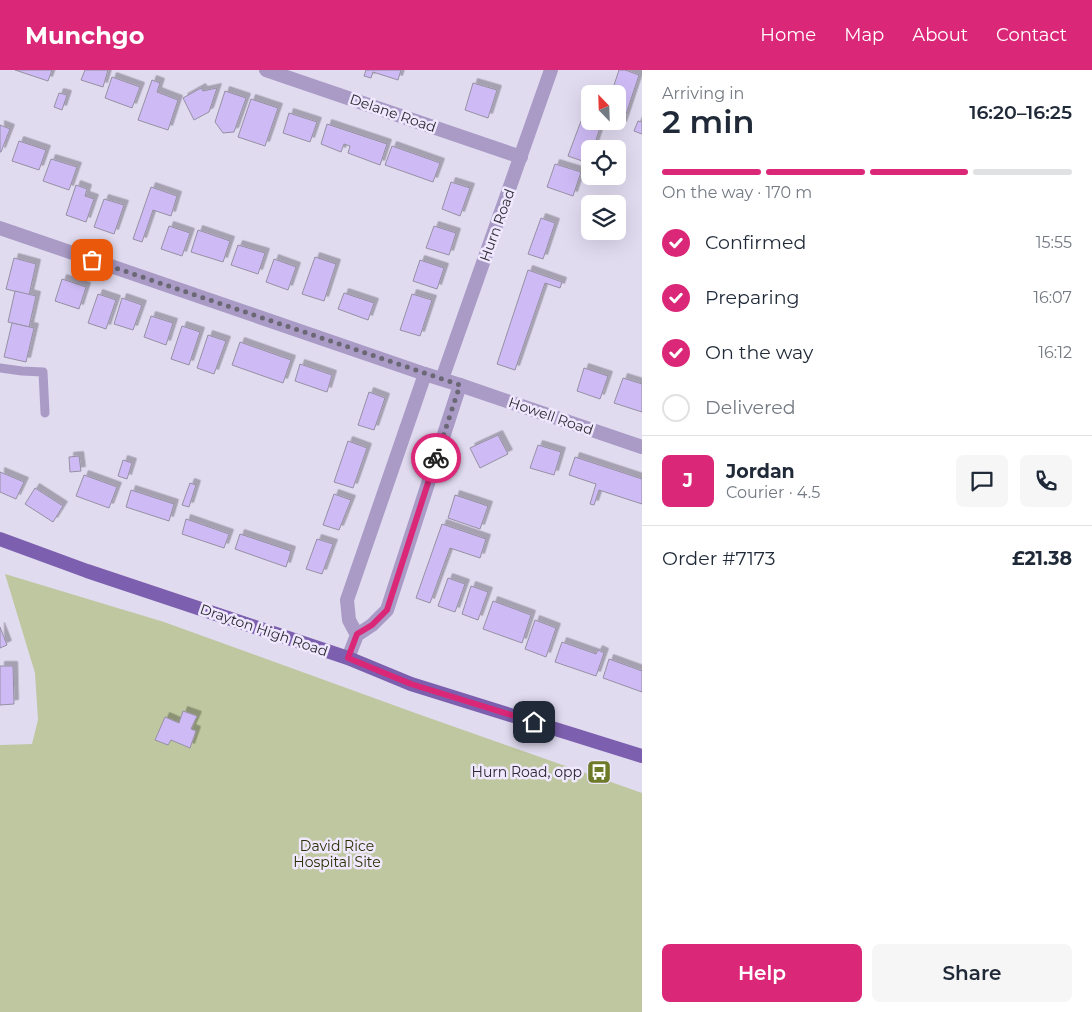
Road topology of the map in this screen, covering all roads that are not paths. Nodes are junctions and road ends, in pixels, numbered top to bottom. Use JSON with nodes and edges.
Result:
{"nodes":[{"id":1,"x":266,"y":70,"type":"edge"},
{"id":2,"x":551,"y":70,"type":"edge"},
{"id":3,"x":521,"y":157,"type":"junction"},
{"id":4,"x":0,"y":228,"type":"edge"},
{"id":5,"x":0,"y":368,"type":"edge"},
{"id":6,"x":425,"y":374,"type":"junction"},
{"id":7,"x":442,"y":379,"type":"junction"},
{"id":8,"x":460,"y":385,"type":"junction"},
{"id":9,"x":45,"y":413,"type":"dead end"},
{"id":10,"x":642,"y":447,"type":"edge"},
{"id":11,"x":0,"y":539,"type":"edge"},
{"id":12,"x":357,"y":634,"type":"junction"},
{"id":13,"x":348,"y":658,"type":"junction"},
{"id":14,"x":642,"y":756,"type":"edge"}],
"edges":[{"from":1,"to":3,"type":"street","name":"Delane Road"},
{"from":2,"to":3,"type":"street","name":"Hurn Road"},
{"from":3,"to":7,"type":"street","name":"Hurn Road"},
{"from":4,"to":6,"type":"street"},
{"from":5,"to":9,"type":"lane"},
{"from":6,"to":7,"type":"street"},
{"from":6,"to":12,"type":"street"},
{"from":7,"to":8,"type":"street"},
{"from":8,"to":10,"type":"street","name":"Howell Road"},
{"from":8,"to":12,"type":"street"},
{"from":11,"to":13,"type":"main road","name":"Drayton High Road"},
{"from":12,"to":13,"type":"street"},
{"from":13,"to":14,"type":"main road","name":"Drayton High Road"}]}
